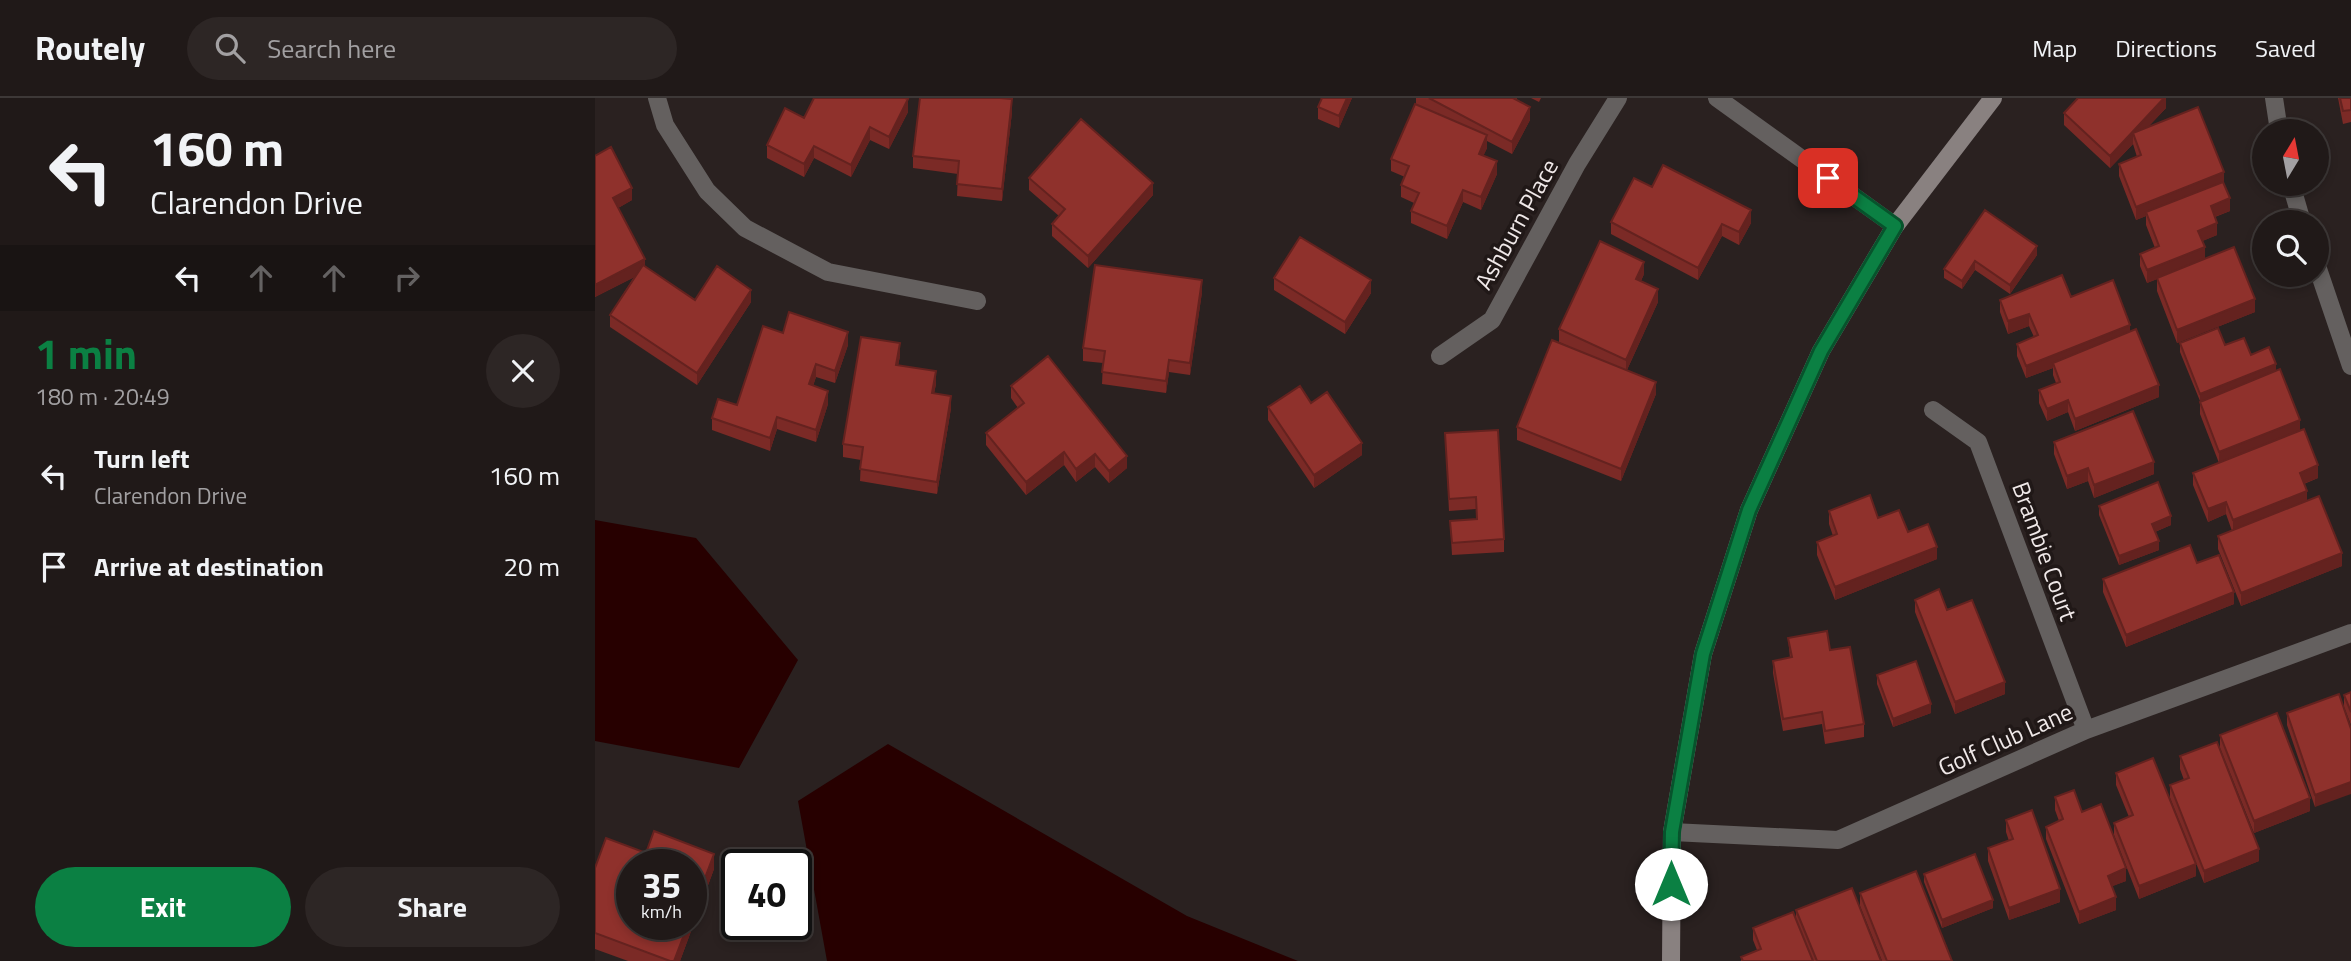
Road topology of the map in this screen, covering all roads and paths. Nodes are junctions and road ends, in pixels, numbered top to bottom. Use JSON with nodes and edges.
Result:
{"nodes":[{"id":1,"x":657,"y":98,"type":"edge"},
{"id":2,"x":1618,"y":98,"type":"edge"},
{"id":3,"x":1717,"y":98,"type":"edge"},
{"id":4,"x":1993,"y":98,"type":"edge"},
{"id":5,"x":2274,"y":98,"type":"edge"},
{"id":6,"x":2277,"y":119,"type":"edge"},
{"id":7,"x":1895,"y":226,"type":"junction"},
{"id":8,"x":2324,"y":287,"type":"edge"},
{"id":9,"x":977,"y":301,"type":"dead end"},
{"id":10,"x":1440,"y":356,"type":"dead end"},
{"id":11,"x":2351,"y":366,"type":"edge"},
{"id":12,"x":1933,"y":410,"type":"dead end"},
{"id":13,"x":2351,"y":633,"type":"edge"},
{"id":14,"x":2086,"y":730,"type":"junction"},
{"id":15,"x":1672,"y":832,"type":"junction"},
{"id":16,"x":1671,"y":961,"type":"edge"}],
"edges":[{"from":1,"to":9,"type":"street"},
{"from":2,"to":10,"type":"street","name":"Ashburn Place"},
{"from":3,"to":7,"type":"street"},
{"from":4,"to":7,"type":"street"},
{"from":5,"to":6,"type":"street"},
{"from":7,"to":15,"type":"street"},
{"from":8,"to":11,"type":"street"},
{"from":12,"to":14,"type":"street","name":"Brambie Court"},
{"from":13,"to":14,"type":"street","name":"Golf Club Lane"},
{"from":14,"to":15,"type":"street","name":"Golf Club Lane"},
{"from":15,"to":16,"type":"street"}]}
